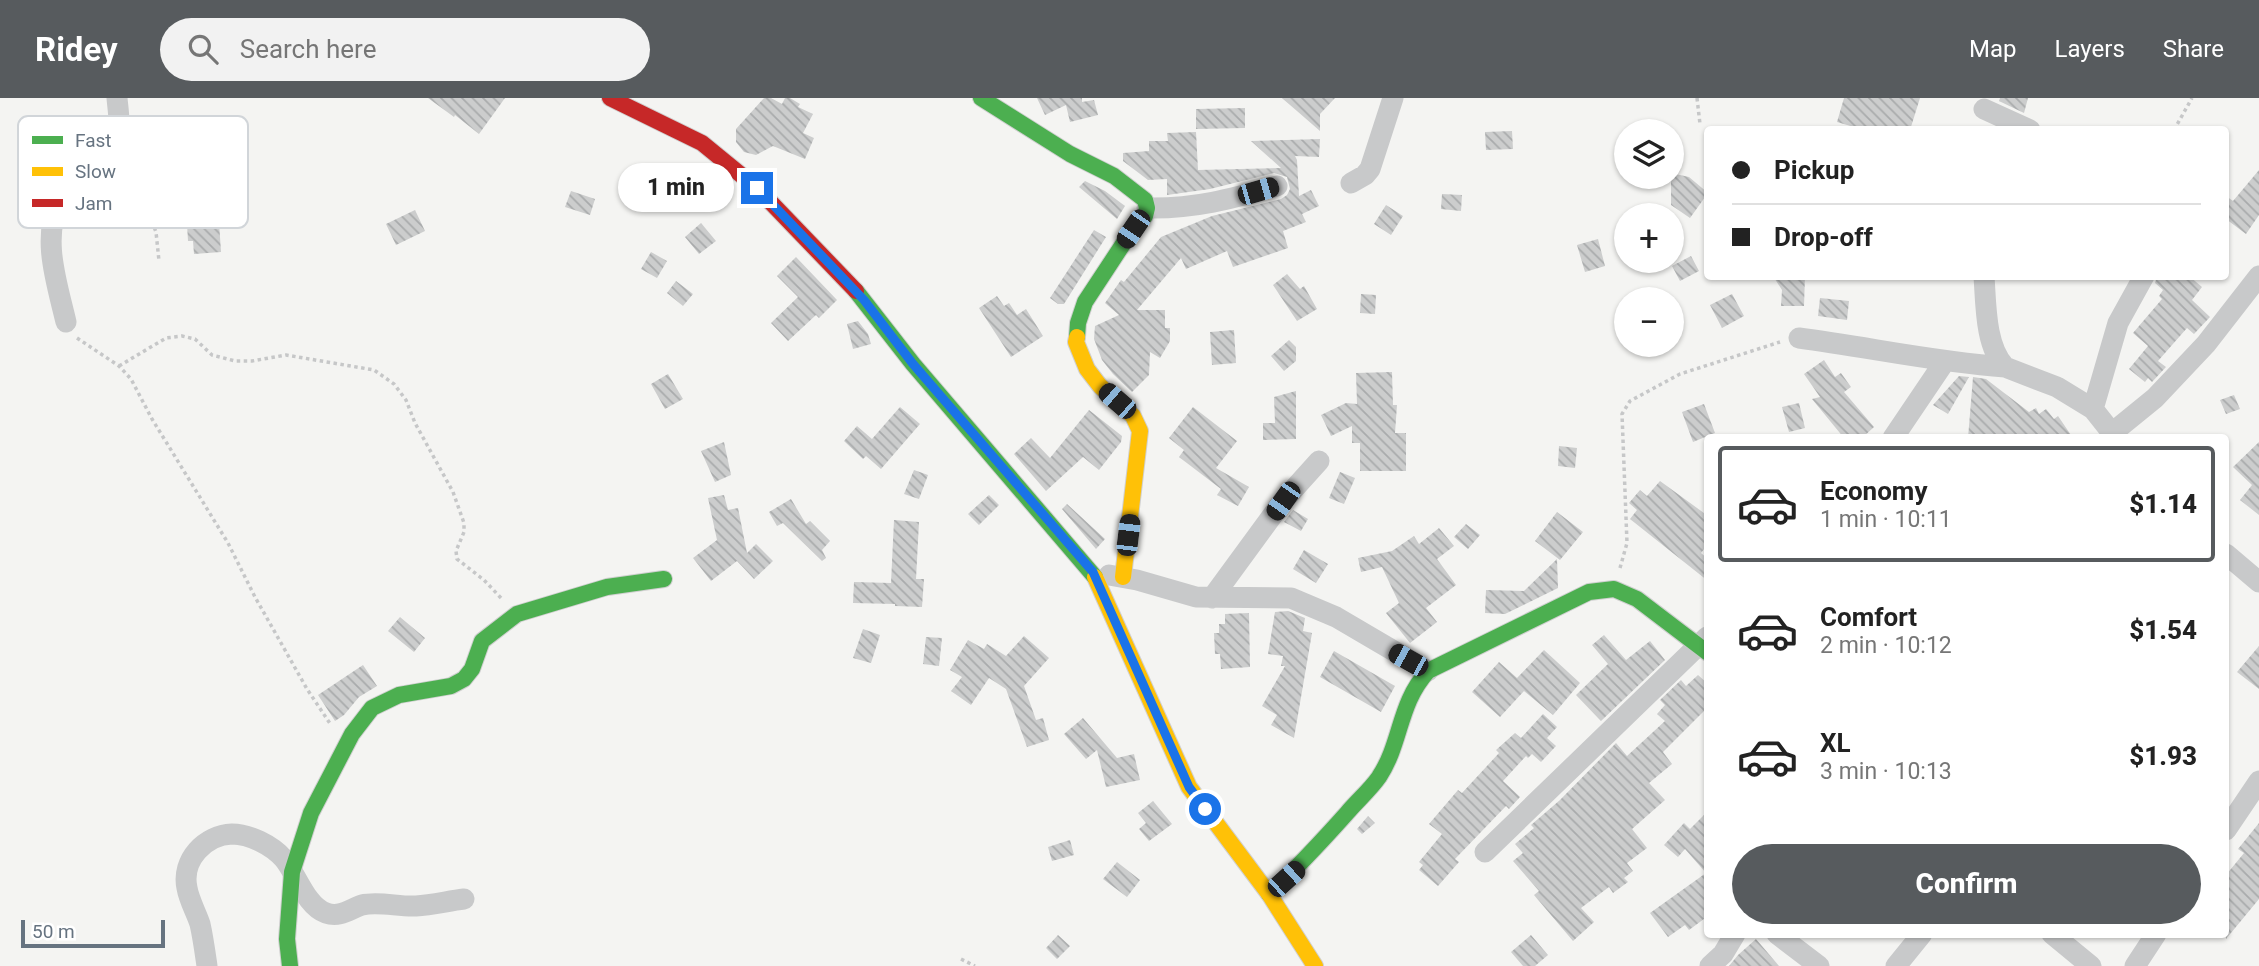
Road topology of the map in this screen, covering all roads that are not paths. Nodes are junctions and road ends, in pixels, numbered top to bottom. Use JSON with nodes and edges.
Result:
{"nodes":[{"id":1,"x":117,"y":98,"type":"edge"},
{"id":2,"x":610,"y":98,"type":"edge"},
{"id":3,"x":981,"y":98,"type":"edge"},
{"id":4,"x":1393,"y":98,"type":"edge"},
{"id":5,"x":1982,"y":112,"type":"edge"},
{"id":6,"x":119,"y":116,"type":"edge"},
{"id":7,"x":2019,"y":126,"type":"edge"},
{"id":8,"x":1351,"y":183,"type":"dead end"},
{"id":9,"x":1277,"y":186,"type":"dead end"},
{"id":10,"x":1147,"y":208,"type":"junction"},
{"id":11,"x":52,"y":228,"type":"edge"},
{"id":12,"x":2259,"y":276,"type":"edge"},
{"id":13,"x":1984,"y":280,"type":"edge"},
{"id":14,"x":2142,"y":280,"type":"edge"},
{"id":15,"x":66,"y":321,"type":"road end"},
{"id":16,"x":1799,"y":338,"type":"road end"},
{"id":17,"x":1945,"y":361,"type":"junction"},
{"id":18,"x":2005,"y":367,"type":"junction"},
{"id":19,"x":2093,"y":409,"type":"junction"},
{"id":20,"x":1896,"y":434,"type":"edge"},
{"id":21,"x":2113,"y":434,"type":"edge"},
{"id":22,"x":2115,"y":434,"type":"edge"},
{"id":23,"x":1319,"y":461,"type":"dead end"},
{"id":24,"x":2229,"y":557,"type":"edge"},
{"id":25,"x":1093,"y":572,"type":"junction"},
{"id":26,"x":1123,"y":578,"type":"junction"},
{"id":27,"x":664,"y":579,"type":"dead end"},
{"id":28,"x":2259,"y":582,"type":"edge"},
{"id":29,"x":1212,"y":598,"type":"junction"},
{"id":30,"x":1704,"y":644,"type":"edge"},
{"id":31,"x":1704,"y":646,"type":"edge"},
{"id":32,"x":1428,"y":671,"type":"junction"},
{"id":33,"x":2259,"y":781,"type":"edge"},
{"id":34,"x":2229,"y":826,"type":"edge"},
{"id":35,"x":1485,"y":852,"type":"dead end"},
{"id":36,"x":292,"y":872,"type":"junction"},
{"id":37,"x":1269,"y":894,"type":"junction"},
{"id":38,"x":464,"y":899,"type":"dead end"},
{"id":39,"x":1733,"y":938,"type":"edge"},
{"id":40,"x":1782,"y":938,"type":"edge"},
{"id":41,"x":1919,"y":938,"type":"edge"},
{"id":42,"x":2057,"y":938,"type":"edge"},
{"id":43,"x":2153,"y":938,"type":"edge"},
{"id":44,"x":207,"y":966,"type":"edge"},
{"id":45,"x":290,"y":966,"type":"edge"},
{"id":46,"x":1315,"y":966,"type":"edge"},
{"id":47,"x":1710,"y":966,"type":"edge"},
{"id":48,"x":1819,"y":966,"type":"edge"},
{"id":49,"x":1896,"y":966,"type":"edge"},
{"id":50,"x":2091,"y":966,"type":"edge"},
{"id":51,"x":2135,"y":966,"type":"edge"}],
"edges":[{"from":1,"to":6,"type":"street"},
{"from":2,"to":25,"type":"street"},
{"from":3,"to":10,"type":"street"},
{"from":4,"to":8,"type":"street"},
{"from":5,"to":7,"type":"street"},
{"from":9,"to":10,"type":"street"},
{"from":10,"to":26,"type":"street"},
{"from":11,"to":15,"type":"street"},
{"from":12,"to":22,"type":"street"},
{"from":13,"to":18,"type":"street"},
{"from":14,"to":19,"type":"street"},
{"from":16,"to":17,"type":"street"},
{"from":17,"to":18,"type":"street"},
{"from":17,"to":20,"type":"street"},
{"from":18,"to":19,"type":"street"},
{"from":19,"to":21,"type":"street"},
{"from":23,"to":29,"type":"street"},
{"from":24,"to":28,"type":"street"},
{"from":25,"to":26,"type":"street"},
{"from":25,"to":37,"type":"street"},
{"from":26,"to":29,"type":"street"},
{"from":27,"to":36,"type":"street"},
{"from":29,"to":32,"type":"street"},
{"from":30,"to":32,"type":"street"},
{"from":31,"to":35,"type":"street"},
{"from":32,"to":37,"type":"street"},
{"from":33,"to":34,"type":"street"},
{"from":36,"to":38,"type":"street"},
{"from":36,"to":44,"type":"street"},
{"from":36,"to":45,"type":"street"},
{"from":37,"to":46,"type":"street"},
{"from":39,"to":47,"type":"street"},
{"from":40,"to":48,"type":"street"},
{"from":41,"to":49,"type":"street"},
{"from":42,"to":50,"type":"street"},
{"from":43,"to":51,"type":"street"}]}
